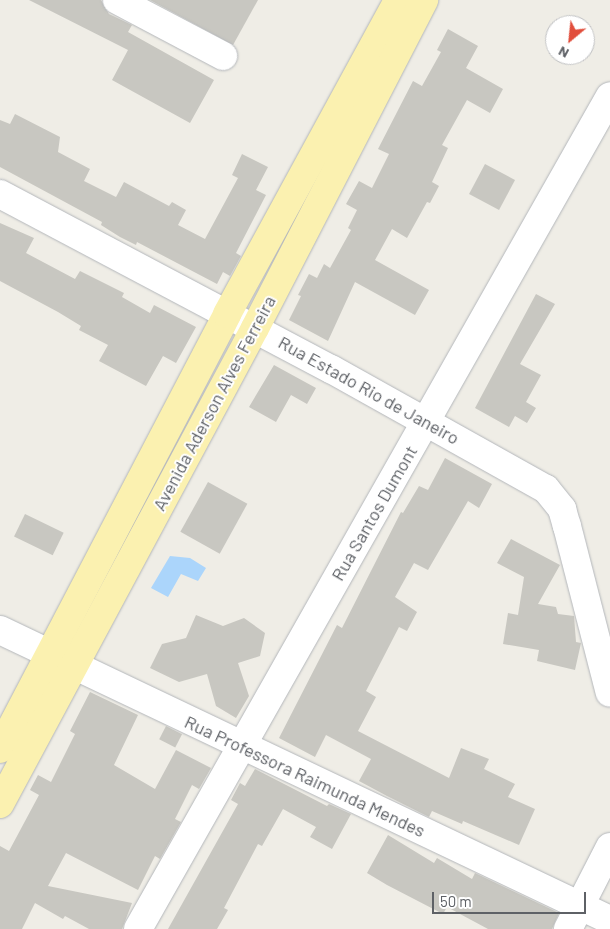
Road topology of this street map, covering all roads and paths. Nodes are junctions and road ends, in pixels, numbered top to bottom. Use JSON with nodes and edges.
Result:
{"nodes":[{"id":1,"x":117,"y":0,"type":"edge"},
{"id":2,"x":398,"y":0,"type":"edge"},
{"id":3,"x":424,"y":0,"type":"edge"},
{"id":4,"x":223,"y":56,"type":"dead end"},
{"id":5,"x":610,"y":96,"type":"edge"},
{"id":6,"x":0,"y":194,"type":"edge"},
{"id":7,"x":227,"y":314,"type":"junction"},
{"id":8,"x":255,"y":328,"type":"junction"},
{"id":9,"x":426,"y":422,"type":"junction"},
{"id":10,"x":0,"y":630,"type":"edge"},
{"id":11,"x":62,"y":659,"type":"junction"},
{"id":12,"x":610,"y":693,"type":"edge"},
{"id":13,"x":241,"y":747,"type":"junction"},
{"id":14,"x":0,"y":749,"type":"edge"},
{"id":15,"x":0,"y":804,"type":"edge"},
{"id":16,"x":610,"y":847,"type":"edge"},
{"id":17,"x":582,"y":904,"type":"junction"},
{"id":18,"x":608,"y":921,"type":"edge"},
{"id":19,"x":138,"y":929,"type":"edge"},
{"id":20,"x":568,"y":929,"type":"edge"}],
"edges":[{"from":1,"to":4,"type":"street"},
{"from":2,"to":7,"type":"main road","name":"Avenida Aderson Alves Ferreira"},
{"from":3,"to":8,"type":"main road","name":"Avenida Aderson Alves Ferreira"},
{"from":5,"to":9,"type":"street","name":"Rua Santos Dumont"},
{"from":6,"to":7,"type":"street","name":"Rua Estado Rio de Janeiro"},
{"from":7,"to":8,"type":"street","name":"Rua Estado Rio de Janeiro"},
{"from":7,"to":11,"type":"main road","name":"Avenida Aderson Alves Ferreira"},
{"from":8,"to":9,"type":"street","name":"Rua Estado Rio de Janeiro"},
{"from":8,"to":11,"type":"main road","name":"Avenida Aderson Alves Ferreira"},
{"from":9,"to":12,"type":"street","name":"Rua Estado Rio de Janeiro"},
{"from":9,"to":13,"type":"street","name":"Rua Santos Dumont"},
{"from":10,"to":11,"type":"street","name":"Rua Professora Raimunda Mendes"},
{"from":11,"to":13,"type":"street","name":"Rua Professora Raimunda Mendes"},
{"from":11,"to":14,"type":"main road","name":"Avenida Aderson Alves Ferreira"},
{"from":11,"to":15,"type":"main road","name":"Avenida Aderson Alves Ferreira"},
{"from":13,"to":17,"type":"street","name":"Rua Professora Raimunda Mendes"},
{"from":13,"to":19,"type":"street","name":"Rua Santos Dumont"},
{"from":16,"to":17,"type":"street"},
{"from":17,"to":18,"type":"street","name":"Rua Professora Raimunda Mendes"},
{"from":17,"to":20,"type":"street"}]}
